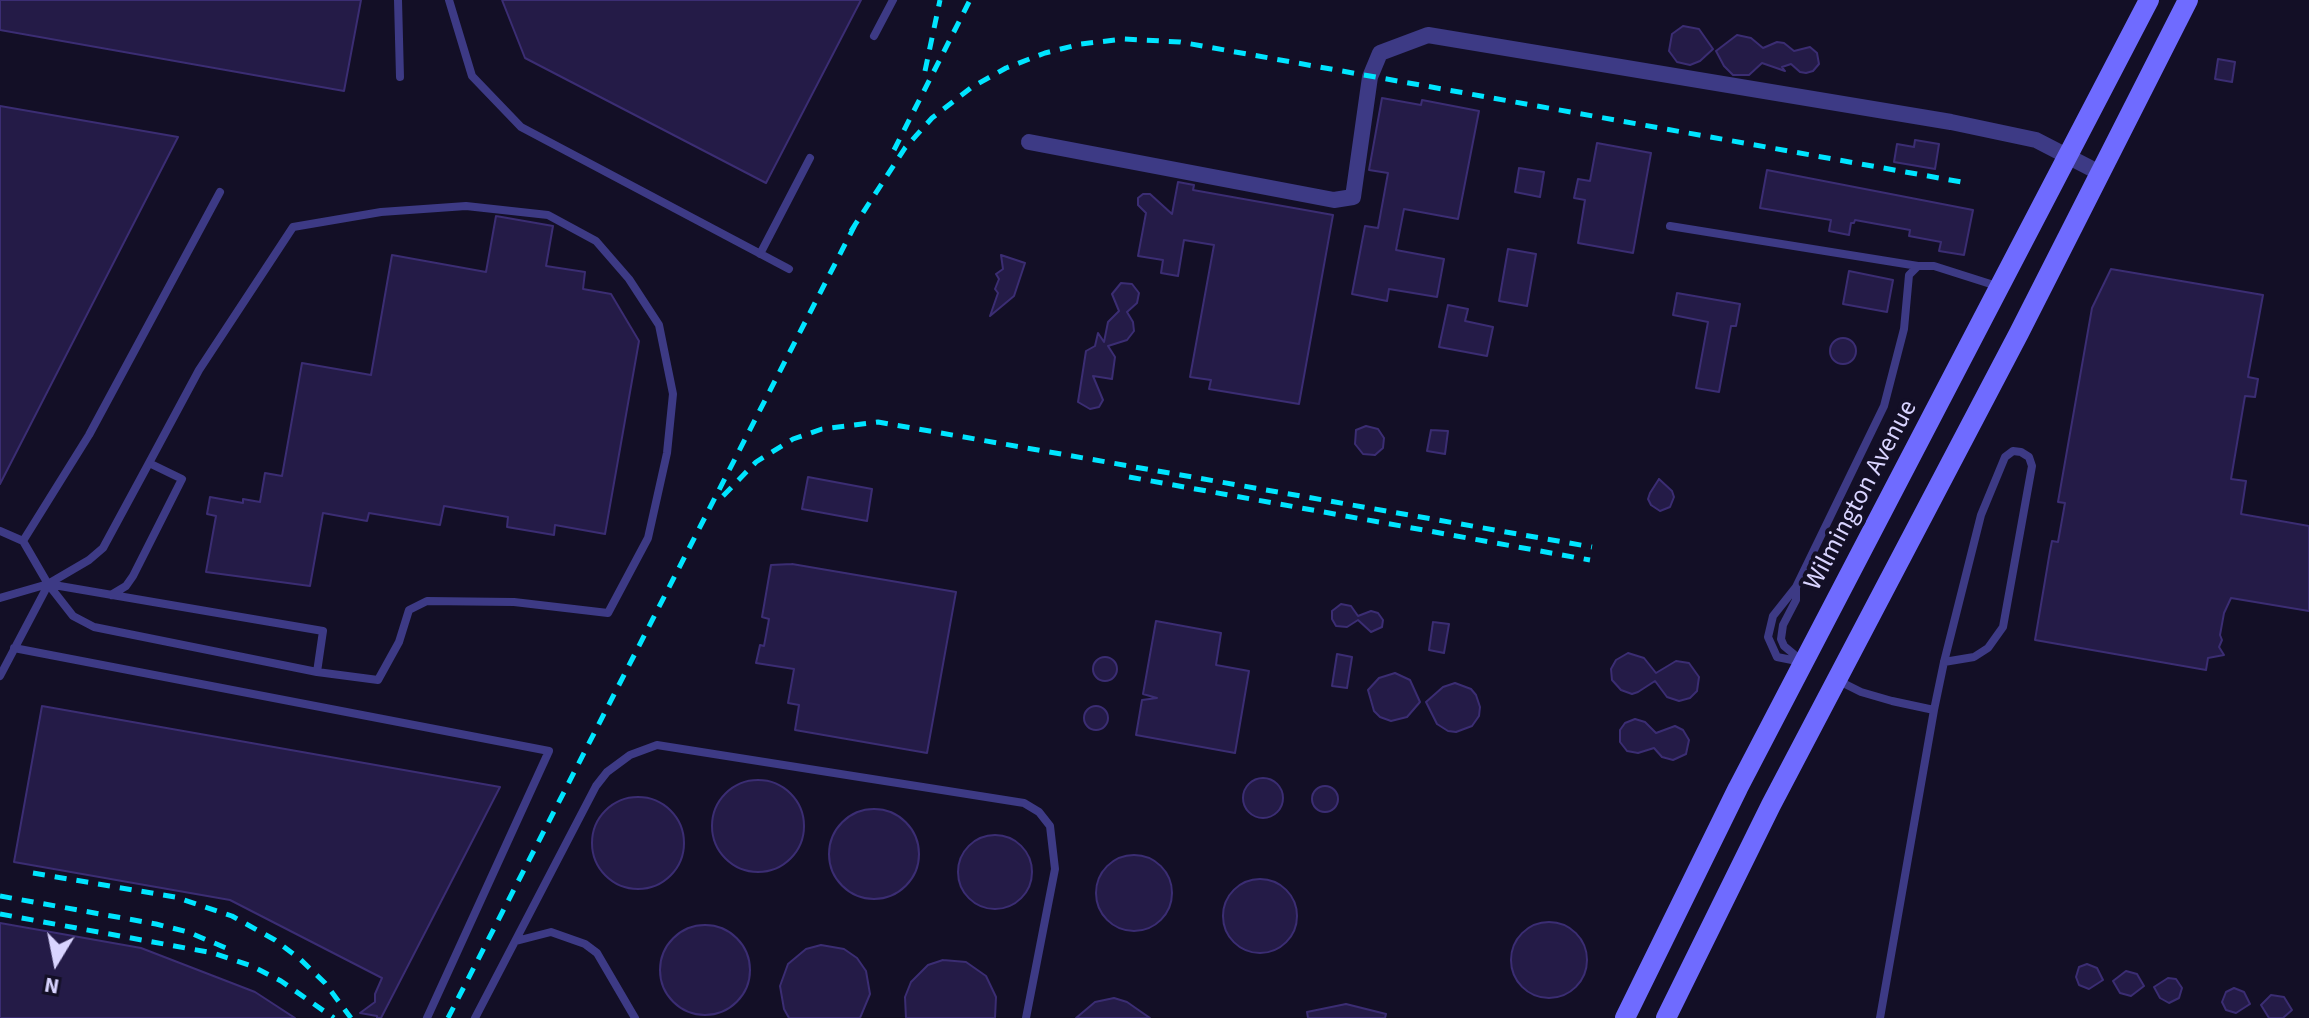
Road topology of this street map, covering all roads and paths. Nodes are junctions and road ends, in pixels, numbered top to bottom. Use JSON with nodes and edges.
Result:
{"nodes":[{"id":1,"x":398,"y":0,"type":"edge"},
{"id":2,"x":449,"y":0,"type":"edge"},
{"id":3,"x":893,"y":0,"type":"edge"},
{"id":4,"x":2149,"y":0,"type":"edge"},
{"id":5,"x":2188,"y":0,"type":"edge"},
{"id":6,"x":874,"y":36,"type":"dead end"},
{"id":7,"x":400,"y":77,"type":"dead end"},
{"id":8,"x":1029,"y":142,"type":"dead end"},
{"id":9,"x":2068,"y":156,"type":"junction"},
{"id":10,"x":810,"y":158,"type":"dead end"},
{"id":11,"x":2100,"y":173,"type":"junction"},
{"id":12,"x":220,"y":192,"type":"dead end"},
{"id":13,"x":1670,"y":226,"type":"dead end"},
{"id":14,"x":760,"y":254,"type":"junction"},
{"id":15,"x":1918,"y":266,"type":"junction"},
{"id":16,"x":789,"y":269,"type":"dead end"},
{"id":17,"x":2001,"y":288,"type":"junction"},
{"id":18,"x":149,"y":463,"type":"junction"},
{"id":19,"x":0,"y":531,"type":"edge"},
{"id":20,"x":23,"y":541,"type":"junction"},
{"id":21,"x":48,"y":584,"type":"junction"},
{"id":22,"x":110,"y":595,"type":"junction"},
{"id":23,"x":0,"y":598,"type":"edge"},
{"id":24,"x":14,"y":648,"type":"junction"},
{"id":25,"x":1944,"y":662,"type":"junction"},
{"id":26,"x":1804,"y":663,"type":"junction"},
{"id":27,"x":317,"y":672,"type":"junction"},
{"id":28,"x":0,"y":676,"type":"edge"},
{"id":29,"x":1836,"y":680,"type":"junction"},
{"id":30,"x":1934,"y":710,"type":"junction"},
{"id":31,"x":515,"y":941,"type":"junction"},
{"id":32,"x":427,"y":1018,"type":"edge"},
{"id":33,"x":475,"y":1018,"type":"edge"},
{"id":34,"x":635,"y":1018,"type":"edge"},
{"id":35,"x":1026,"y":1018,"type":"edge"},
{"id":36,"x":1625,"y":1018,"type":"edge"},
{"id":37,"x":1666,"y":1018,"type":"edge"},
{"id":38,"x":1880,"y":1018,"type":"edge"}],
"edges":[{"from":1,"to":7,"type":"lane"},
{"from":2,"to":14,"type":"lane"},
{"from":3,"to":6,"type":"lane"},
{"from":4,"to":9,"type":"main road","name":"Wilmington Avenue"},
{"from":5,"to":11,"type":"main road"},
{"from":8,"to":9,"type":"street"},
{"from":9,"to":11,"type":"street"},
{"from":9,"to":17,"type":"main road","name":"Wilmington Avenue"},
{"from":10,"to":14,"type":"lane"},
{"from":11,"to":29,"type":"main road"},
{"from":12,"to":20,"type":"lane"},
{"from":13,"to":15,"type":"lane"},
{"from":14,"to":16,"type":"lane"},
{"from":15,"to":17,"type":"lane"},
{"from":15,"to":26,"type":"lane"},
{"from":17,"to":26,"type":"main road","name":"Wilmington Avenue"},
{"from":18,"to":21,"type":"lane"},
{"from":18,"to":22,"type":"lane"},
{"from":18,"to":27,"type":"lane"},
{"from":19,"to":20,"type":"lane"},
{"from":20,"to":21,"type":"lane"},
{"from":21,"to":22,"type":"lane"},
{"from":21,"to":23,"type":"lane"},
{"from":21,"to":24,"type":"lane"},
{"from":21,"to":27,"type":"lane"},
{"from":22,"to":27,"type":"lane"},
{"from":24,"to":28,"type":"lane"},
{"from":24,"to":32,"type":"lane"},
{"from":25,"to":25,"type":"lane"},
{"from":25,"to":30,"type":"lane"},
{"from":26,"to":29,"type":"main road"},
{"from":26,"to":36,"type":"main road","name":"Wilmington Avenue"},
{"from":29,"to":30,"type":"lane"},
{"from":29,"to":37,"type":"main road"},
{"from":30,"to":38,"type":"lane"},
{"from":31,"to":33,"type":"lane"},
{"from":31,"to":34,"type":"lane"},
{"from":31,"to":35,"type":"lane"}]}
